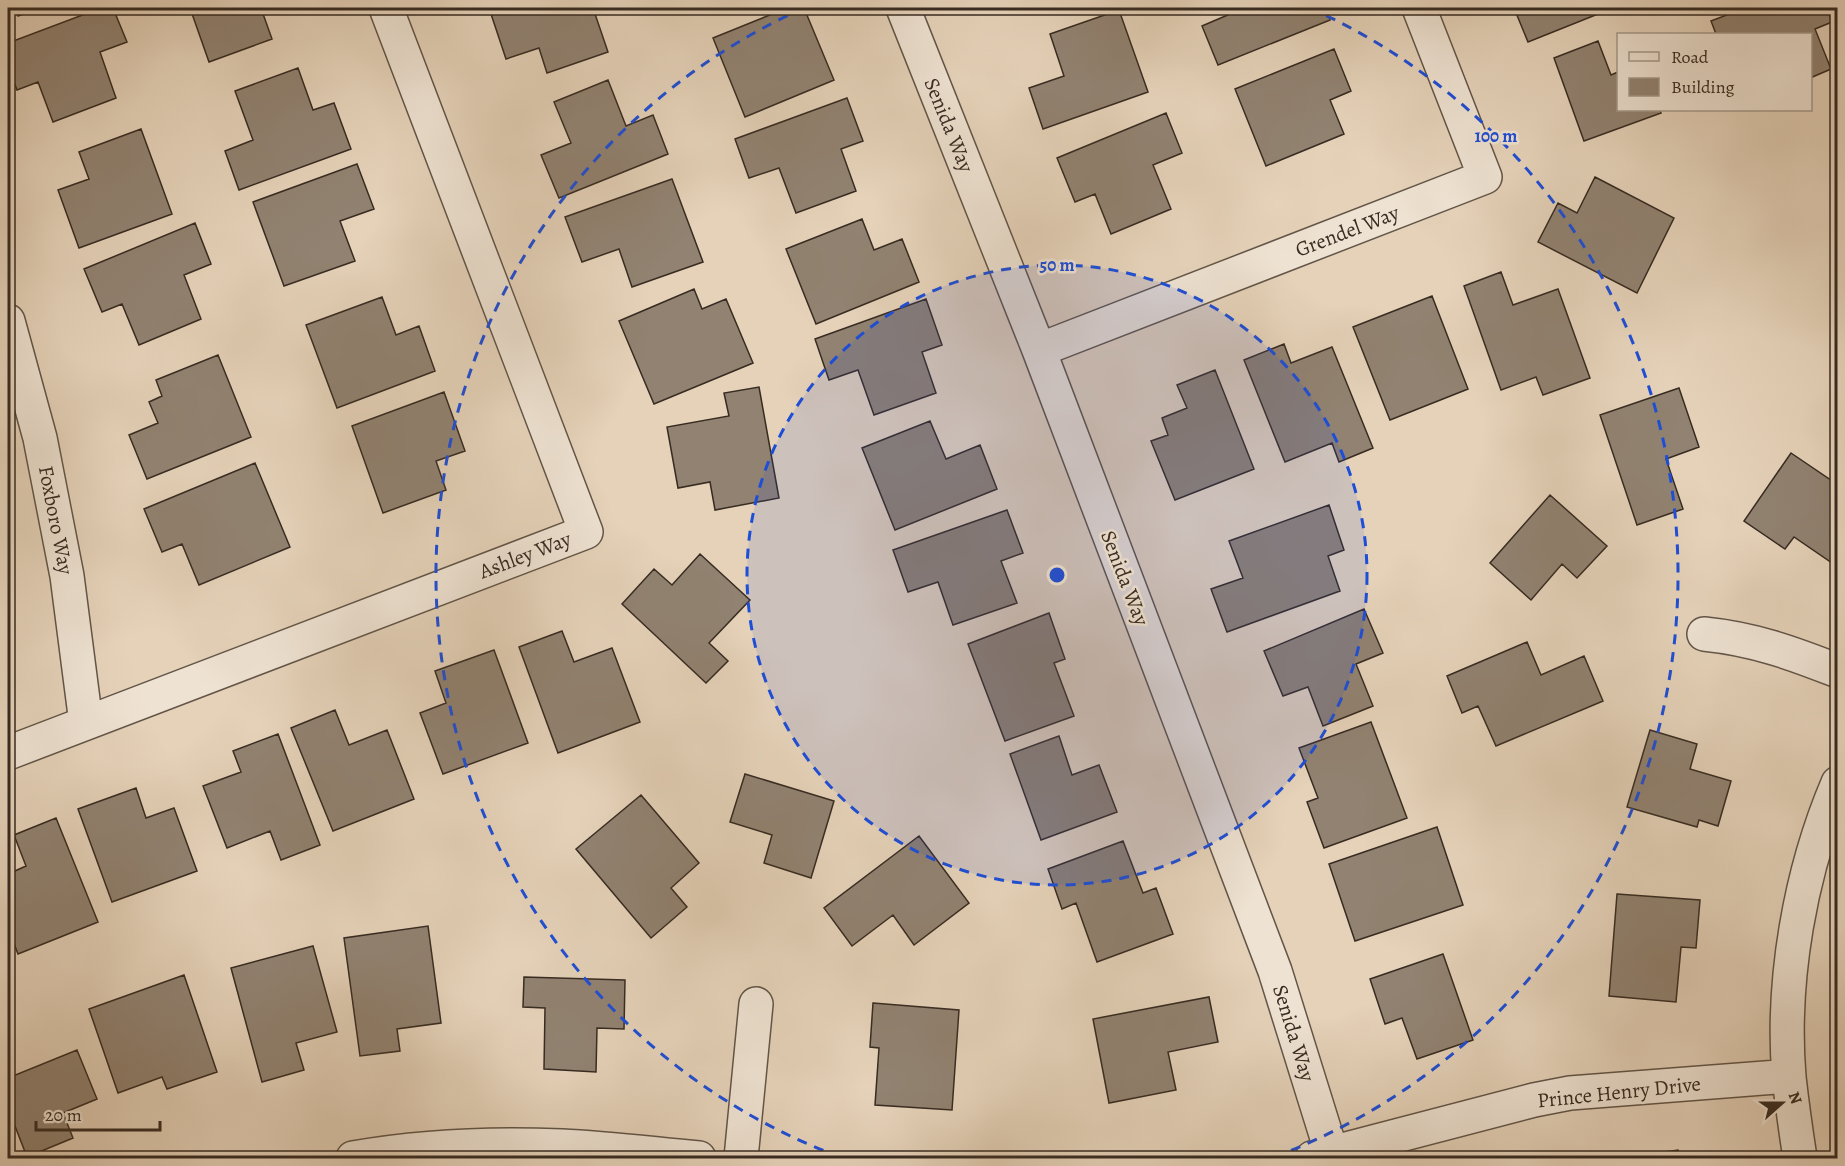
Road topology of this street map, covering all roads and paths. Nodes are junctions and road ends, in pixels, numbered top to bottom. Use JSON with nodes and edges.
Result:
{"nodes":[{"id":1,"x":386,"y":8,"type":"edge"},
{"id":2,"x":903,"y":8,"type":"edge"},
{"id":3,"x":1419,"y":8,"type":"edge"},
{"id":4,"x":8,"y":321,"type":"edge"},
{"id":5,"x":1039,"y":350,"type":"junction"},
{"id":6,"x":1704,"y":634,"type":"dead end"},
{"id":7,"x":1838,"y":671,"type":"edge"},
{"id":8,"x":86,"y":723,"type":"junction"},
{"id":9,"x":8,"y":753,"type":"edge"},
{"id":10,"x":1838,"y":783,"type":"edge"},
{"id":11,"x":756,"y":1004,"type":"dead end"},
{"id":12,"x":1789,"y":1076,"type":"junction"},
{"id":13,"x":1322,"y":1156,"type":"edge"},
{"id":14,"x":352,"y":1158,"type":"edge"},
{"id":15,"x":699,"y":1158,"type":"edge"},
{"id":16,"x":741,"y":1158,"type":"edge"},
{"id":17,"x":1800,"y":1158,"type":"edge"}],
"edges":[{"from":1,"to":8,"type":"street","name":"Ashley Way"},
{"from":2,"to":5,"type":"street","name":"Senida Way"},
{"from":3,"to":5,"type":"street","name":"Grendel Way"},
{"from":4,"to":8,"type":"street","name":"Foxboro Way"},
{"from":5,"to":13,"type":"street","name":"Senida Way"},
{"from":6,"to":7,"type":"street"},
{"from":8,"to":9,"type":"street","name":"Ashley Way"},
{"from":10,"to":12,"type":"street"},
{"from":11,"to":16,"type":"street"},
{"from":12,"to":13,"type":"street","name":"Prince Henry Drive"},
{"from":12,"to":17,"type":"street"},
{"from":14,"to":15,"type":"street"}]}
